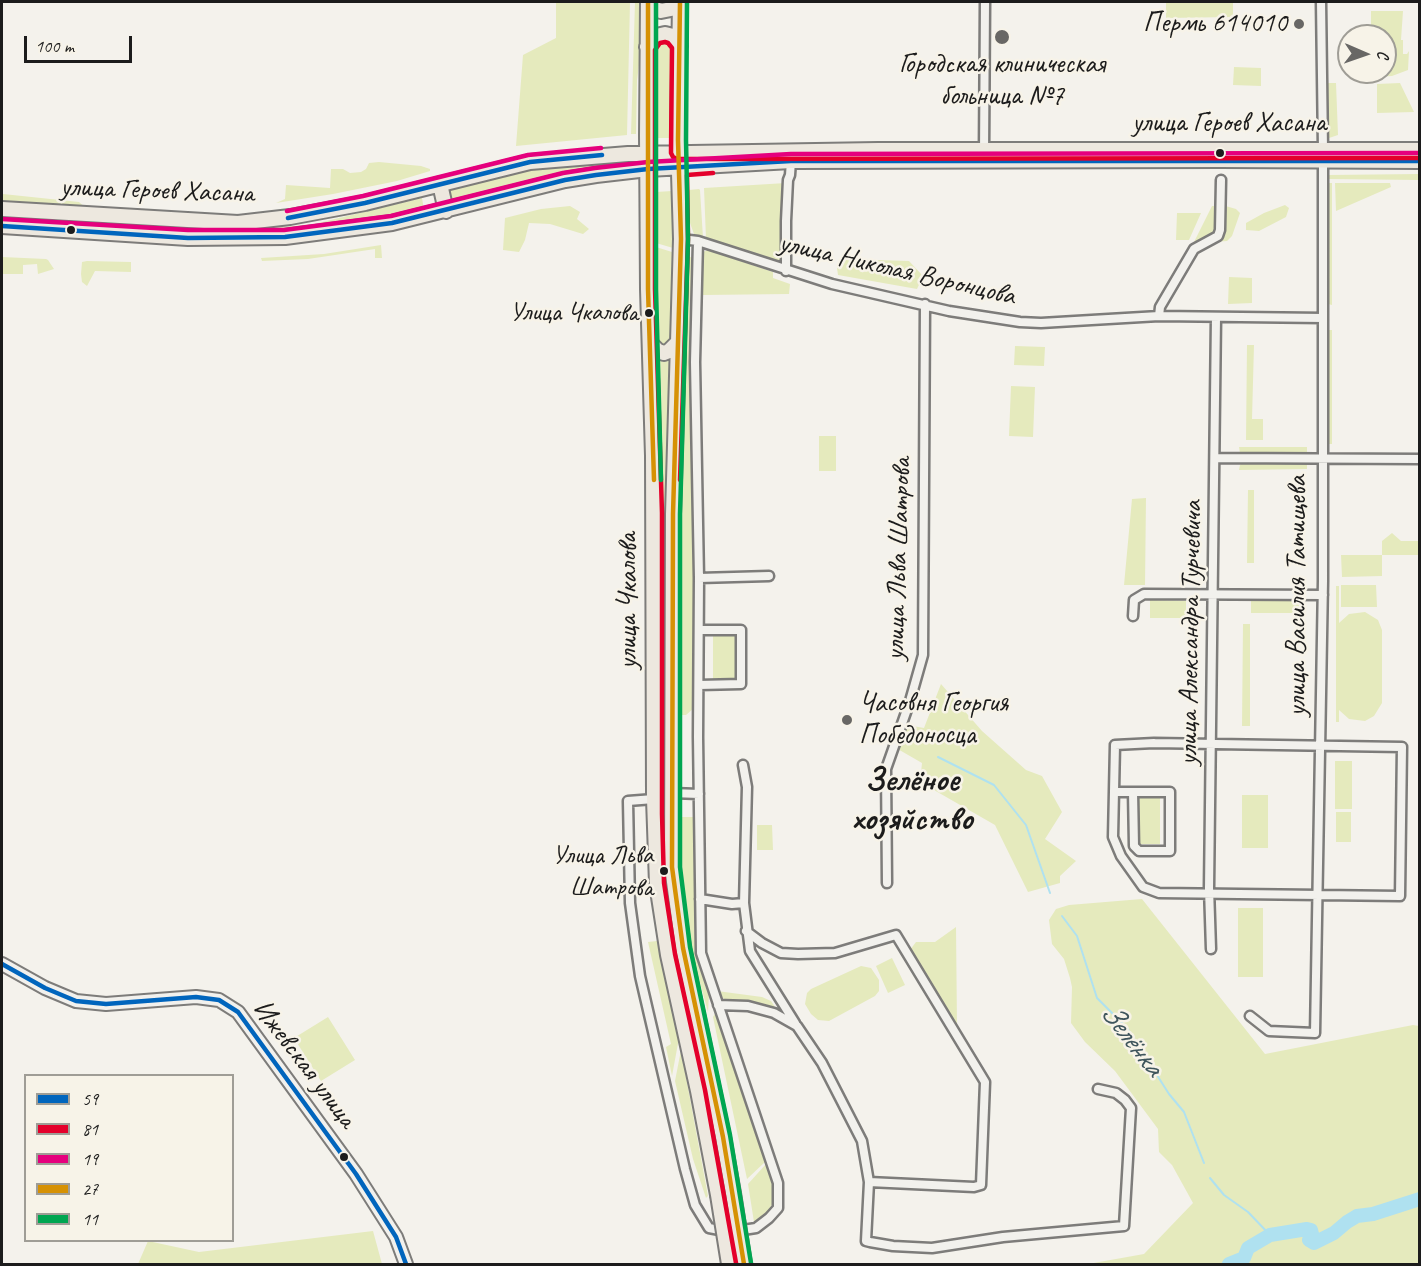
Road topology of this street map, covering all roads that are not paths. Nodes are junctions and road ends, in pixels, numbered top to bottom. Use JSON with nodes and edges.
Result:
{"nodes":[{"id":1,"x":650,"y":2,"type":"edge"},
{"id":2,"x":678,"y":2,"type":"edge"},
{"id":3,"x":985,"y":2,"type":"edge"},
{"id":4,"x":1321,"y":2,"type":"edge"},
{"id":5,"x":680,"y":46,"type":"junction"},
{"id":6,"x":647,"y":47,"type":"junction"},
{"id":7,"x":1419,"y":150,"type":"edge"},
{"id":8,"x":678,"y":152,"type":"junction"},
{"id":9,"x":647,"y":153,"type":"junction"},
{"id":10,"x":984,"y":155,"type":"junction"},
{"id":11,"x":1323,"y":155,"type":"junction"},
{"id":12,"x":791,"y":161,"type":"junction"},
{"id":13,"x":1419,"y":161,"type":"edge"},
{"id":14,"x":679,"y":168,"type":"junction"},
{"id":15,"x":648,"y":169,"type":"junction"},
{"id":16,"x":1221,"y":180,"type":"dead end"},
{"id":17,"x":440,"y":184,"type":"junction"},
{"id":18,"x":2,"y":209,"type":"edge"},
{"id":19,"x":446,"y":211,"type":"junction"},
{"id":20,"x":2,"y":226,"type":"edge"},
{"id":21,"x":681,"y":238,"type":"junction"},
{"id":22,"x":698,"y":241,"type":"junction"},
{"id":23,"x":786,"y":271,"type":"junction"},
{"id":24,"x":925,"y":304,"type":"junction"},
{"id":25,"x":1159,"y":316,"type":"junction"},
{"id":26,"x":1216,"y":317,"type":"junction"},
{"id":27,"x":1323,"y":318,"type":"junction"},
{"id":28,"x":677,"y":342,"type":"junction"},
{"id":29,"x":650,"y":343,"type":"junction"},
{"id":30,"x":1215,"y":458,"type":"junction"},
{"id":31,"x":1322,"y":458,"type":"junction"},
{"id":32,"x":1419,"y":459,"type":"edge"},
{"id":33,"x":769,"y":576,"type":"dead end"},
{"id":34,"x":699,"y":578,"type":"junction"},
{"id":35,"x":1214,"y":593,"type":"junction"},
{"id":36,"x":1323,"y":595,"type":"junction"},
{"id":37,"x":1133,"y":616,"type":"dead end"},
{"id":38,"x":699,"y":630,"type":"junction"},
{"id":39,"x":699,"y":685,"type":"junction"},
{"id":40,"x":1212,"y":744,"type":"junction"},
{"id":41,"x":1320,"y":746,"type":"junction"},
{"id":42,"x":743,"y":765,"type":"dead end"},
{"id":43,"x":1113,"y":792,"type":"junction"},
{"id":44,"x":1133,"y":792,"type":"junction"},
{"id":45,"x":672,"y":793,"type":"junction"},
{"id":46,"x":699,"y":794,"type":"junction"},
{"id":47,"x":654,"y":799,"type":"junction"},
{"id":48,"x":887,"y":882,"type":"dead end"},
{"id":49,"x":1317,"y":894,"type":"junction"},
{"id":50,"x":1210,"y":895,"type":"junction"},
{"id":51,"x":700,"y":899,"type":"junction"},
{"id":52,"x":744,"y":903,"type":"junction"},
{"id":53,"x":746,"y":932,"type":"junction"},
{"id":54,"x":1210,"y":949,"type":"dead end"},
{"id":55,"x":2,"y":964,"type":"edge"},
{"id":56,"x":718,"y":1005,"type":"junction"},
{"id":57,"x":1250,"y":1016,"type":"dead end"},
{"id":58,"x":797,"y":1026,"type":"junction"},
{"id":59,"x":1098,"y":1089,"type":"dead end"},
{"id":60,"x":869,"y":1182,"type":"junction"},
{"id":61,"x":406,"y":1264,"type":"edge"},
{"id":62,"x":729,"y":1264,"type":"edge"},
{"id":63,"x":744,"y":1264,"type":"edge"}],
"edges":[{"from":1,"to":2,"type":"main road"},
{"from":1,"to":6,"type":"main road","name":"улица Чкалова"},
{"from":2,"to":5,"type":"main road","name":"улица Чкалова"},
{"from":3,"to":10,"type":"street"},
{"from":4,"to":11,"type":"street","name":"улица Василия Татищева"},
{"from":5,"to":6,"type":"main road"},
{"from":5,"to":8,"type":"main road","name":"улица Чкалова"},
{"from":6,"to":9,"type":"main road","name":"улица Чкалова"},
{"from":7,"to":11,"type":"main road","name":"улица Героев Хасана"},
{"from":8,"to":9,"type":"main road","name":"улица Героев Хасана"},
{"from":8,"to":10,"type":"main road","name":"улица Героев Хасана"},
{"from":8,"to":14,"type":"main road","name":"улица Чкалова"},
{"from":9,"to":15,"type":"main road","name":"улица Чкалова"},
{"from":9,"to":17,"type":"main road","name":"улица Героев Хасана"},
{"from":10,"to":11,"type":"main road","name":"улица Героев Хасана"},
{"from":10,"to":12,"type":"main road","name":"улица Героев Хасана"},
{"from":11,"to":13,"type":"main road","name":"улица Героев Хасана"},
{"from":11,"to":27,"type":"street","name":"улица Василия Татищева"},
{"from":12,"to":14,"type":"main road","name":"улица Героев Хасана"},
{"from":12,"to":23,"type":"street"},
{"from":14,"to":15,"type":"main road","name":"улица Героев Хасана"},
{"from":14,"to":21,"type":"main road","name":"улица Чкалова"},
{"from":15,"to":19,"type":"main road","name":"улица Героев Хасана"},
{"from":15,"to":29,"type":"main road","name":"улица Чкалова"},
{"from":16,"to":25,"type":"street"},
{"from":17,"to":18,"type":"main road","name":"улица Героев Хасана"},
{"from":17,"to":19,"type":"main road"},
{"from":19,"to":20,"type":"main road","name":"улица Героев Хасана"},
{"from":21,"to":22,"type":"street","name":"улица Николая Воронцова"},
{"from":21,"to":28,"type":"main road","name":"улица Чкалова"},
{"from":22,"to":23,"type":"street","name":"улица Николая Воронцова"},
{"from":22,"to":34,"type":"street"},
{"from":23,"to":24,"type":"street","name":"улица Николая Воронцова"},
{"from":24,"to":25,"type":"street","name":"улица Николая Воронцова"},
{"from":24,"to":48,"type":"street","name":"улица Льва Шатрова"},
{"from":25,"to":26,"type":"street","name":"улица Николая Воронцова"},
{"from":26,"to":27,"type":"street","name":"улица Николая Воронцова"},
{"from":26,"to":30,"type":"street","name":"улица Александра Турчевича"},
{"from":27,"to":31,"type":"street","name":"улица Василия Татищева"},
{"from":28,"to":29,"type":"main road"},
{"from":28,"to":45,"type":"main road","name":"улица Чкалова"},
{"from":29,"to":47,"type":"main road","name":"улица Чкалова"},
{"from":30,"to":31,"type":"street"},
{"from":30,"to":35,"type":"street","name":"улица Александра Турчевича"},
{"from":31,"to":32,"type":"street"},
{"from":31,"to":36,"type":"street","name":"улица Василия Татищева"},
{"from":33,"to":34,"type":"street"},
{"from":34,"to":38,"type":"street"},
{"from":35,"to":36,"type":"street"},
{"from":35,"to":37,"type":"street"},
{"from":35,"to":40,"type":"street","name":"улица Александра Турчевича"},
{"from":36,"to":41,"type":"street","name":"улица Василия Татищева"},
{"from":38,"to":39,"type":"street"},
{"from":38,"to":39,"type":"street"},
{"from":39,"to":46,"type":"street"},
{"from":40,"to":41,"type":"street"},
{"from":40,"to":43,"type":"street"},
{"from":40,"to":50,"type":"street","name":"улица Александра Турчевича"},
{"from":41,"to":49,"type":"street","name":"улица Василия Татищева"},
{"from":41,"to":49,"type":"street"},
{"from":42,"to":52,"type":"street"},
{"from":43,"to":44,"type":"street"},
{"from":43,"to":50,"type":"street"},
{"from":44,"to":44,"type":"street"},
{"from":45,"to":46,"type":"street"},
{"from":45,"to":63,"type":"main road","name":"улица Чкалова","bridge":true},
{"from":46,"to":51,"type":"street"},
{"from":47,"to":56,"type":"street"},
{"from":47,"to":62,"type":"main road","name":"улица Чкалова","bridge":true},
{"from":49,"to":50,"type":"street"},
{"from":49,"to":57,"type":"street","name":"улица Василия Татищева"},
{"from":50,"to":54,"type":"street","name":"улица Александра Турчевича"},
{"from":51,"to":52,"type":"street"},
{"from":51,"to":56,"type":"street"},
{"from":52,"to":53,"type":"street"},
{"from":53,"to":58,"type":"street"},
{"from":53,"to":60,"type":"street"},
{"from":55,"to":61,"type":"street","name":"Ижевская улица"},
{"from":56,"to":58,"type":"street"},
{"from":58,"to":60,"type":"street"},
{"from":59,"to":60,"type":"street"}]}
